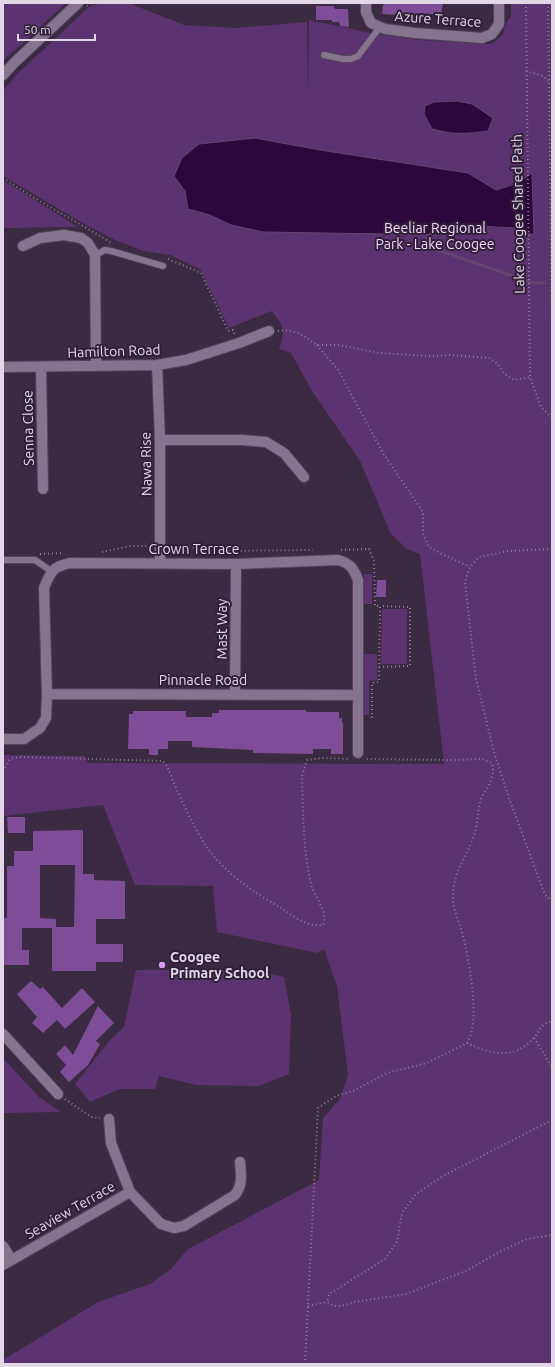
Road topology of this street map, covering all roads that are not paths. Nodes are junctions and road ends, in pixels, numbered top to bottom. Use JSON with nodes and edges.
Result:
{"nodes":[{"id":1,"x":78,"y":3,"type":"edge"},
{"id":2,"x":366,"y":3,"type":"edge"},
{"id":3,"x":499,"y":3,"type":"edge"},
{"id":4,"x":380,"y":27,"type":"junction"},
{"id":5,"x":324,"y":55,"type":"dead end"},
{"id":6,"x":3,"y":75,"type":"edge"},
{"id":7,"x":23,"y":246,"type":"dead end"},
{"id":8,"x":95,"y":255,"type":"junction"},
{"id":9,"x":163,"y":266,"type":"dead end"},
{"id":10,"x":269,"y":331,"type":"road end"},
{"id":11,"x":157,"y":365,"type":"junction"},
{"id":12,"x":96,"y":366,"type":"junction"},
{"id":13,"x":3,"y":367,"type":"edge"},
{"id":14,"x":41,"y":367,"type":"junction"},
{"id":15,"x":160,"y":440,"type":"junction"},
{"id":16,"x":304,"y":477,"type":"dead end"},
{"id":17,"x":43,"y":488,"type":"dead end"},
{"id":18,"x":3,"y":560,"type":"edge"},
{"id":19,"x":160,"y":563,"type":"junction"},
{"id":20,"x":236,"y":564,"type":"junction"},
{"id":21,"x":51,"y":571,"type":"junction"},
{"id":22,"x":47,"y":694,"type":"junction"},
{"id":23,"x":235,"y":694,"type":"junction"},
{"id":24,"x":358,"y":694,"type":"junction"},
{"id":25,"x":3,"y":739,"type":"edge"},
{"id":26,"x":357,"y":757,"type":"road end"},
{"id":27,"x":3,"y":1034,"type":"edge"},
{"id":28,"x":58,"y":1094,"type":"road end"},
{"id":29,"x":109,"y":1119,"type":"road end"},
{"id":30,"x":240,"y":1162,"type":"dead end"},
{"id":31,"x":130,"y":1192,"type":"junction"},
{"id":32,"x":3,"y":1246,"type":"edge"},
{"id":33,"x":7,"y":1262,"type":"edge"}],
"edges":[{"from":1,"to":6,"type":"street"},
{"from":2,"to":4,"type":"street","name":"Azure Terrace"},
{"from":3,"to":4,"type":"street","name":"Azure Terrace"},
{"from":4,"to":5,"type":"lane"},
{"from":7,"to":8,"type":"street"},
{"from":8,"to":9,"type":"lane"},
{"from":8,"to":12,"type":"street"},
{"from":10,"to":11,"type":"street","name":"Hamilton Road"},
{"from":11,"to":12,"type":"street","name":"Hamilton Road"},
{"from":11,"to":15,"type":"street","name":"Nawa Rise"},
{"from":12,"to":14,"type":"street","name":"Hamilton Road"},
{"from":13,"to":14,"type":"street","name":"Hamilton Road"},
{"from":14,"to":17,"type":"street","name":"Senna Close"},
{"from":15,"to":16,"type":"street"},
{"from":15,"to":19,"type":"street","name":"Nawa Rise"},
{"from":18,"to":21,"type":"lane"},
{"from":19,"to":20,"type":"street","name":"Crown Terrace"},
{"from":19,"to":21,"type":"street","name":"Crown Terrace"},
{"from":20,"to":23,"type":"street","name":"Mast Way"},
{"from":20,"to":24,"type":"street","name":"Crown Terrace"},
{"from":21,"to":22,"type":"street"},
{"from":22,"to":23,"type":"street","name":"Pinnacle Road"},
{"from":22,"to":25,"type":"street"},
{"from":23,"to":24,"type":"street","name":"Pinnacle Road"},
{"from":24,"to":26,"type":"street","name":"Crown Terrace"},
{"from":27,"to":28,"type":"street"},
{"from":29,"to":31,"type":"street"},
{"from":30,"to":31,"type":"street"},
{"from":31,"to":33,"type":"street","name":"Seaview Terrace"},
{"from":32,"to":33,"type":"street"}]}
